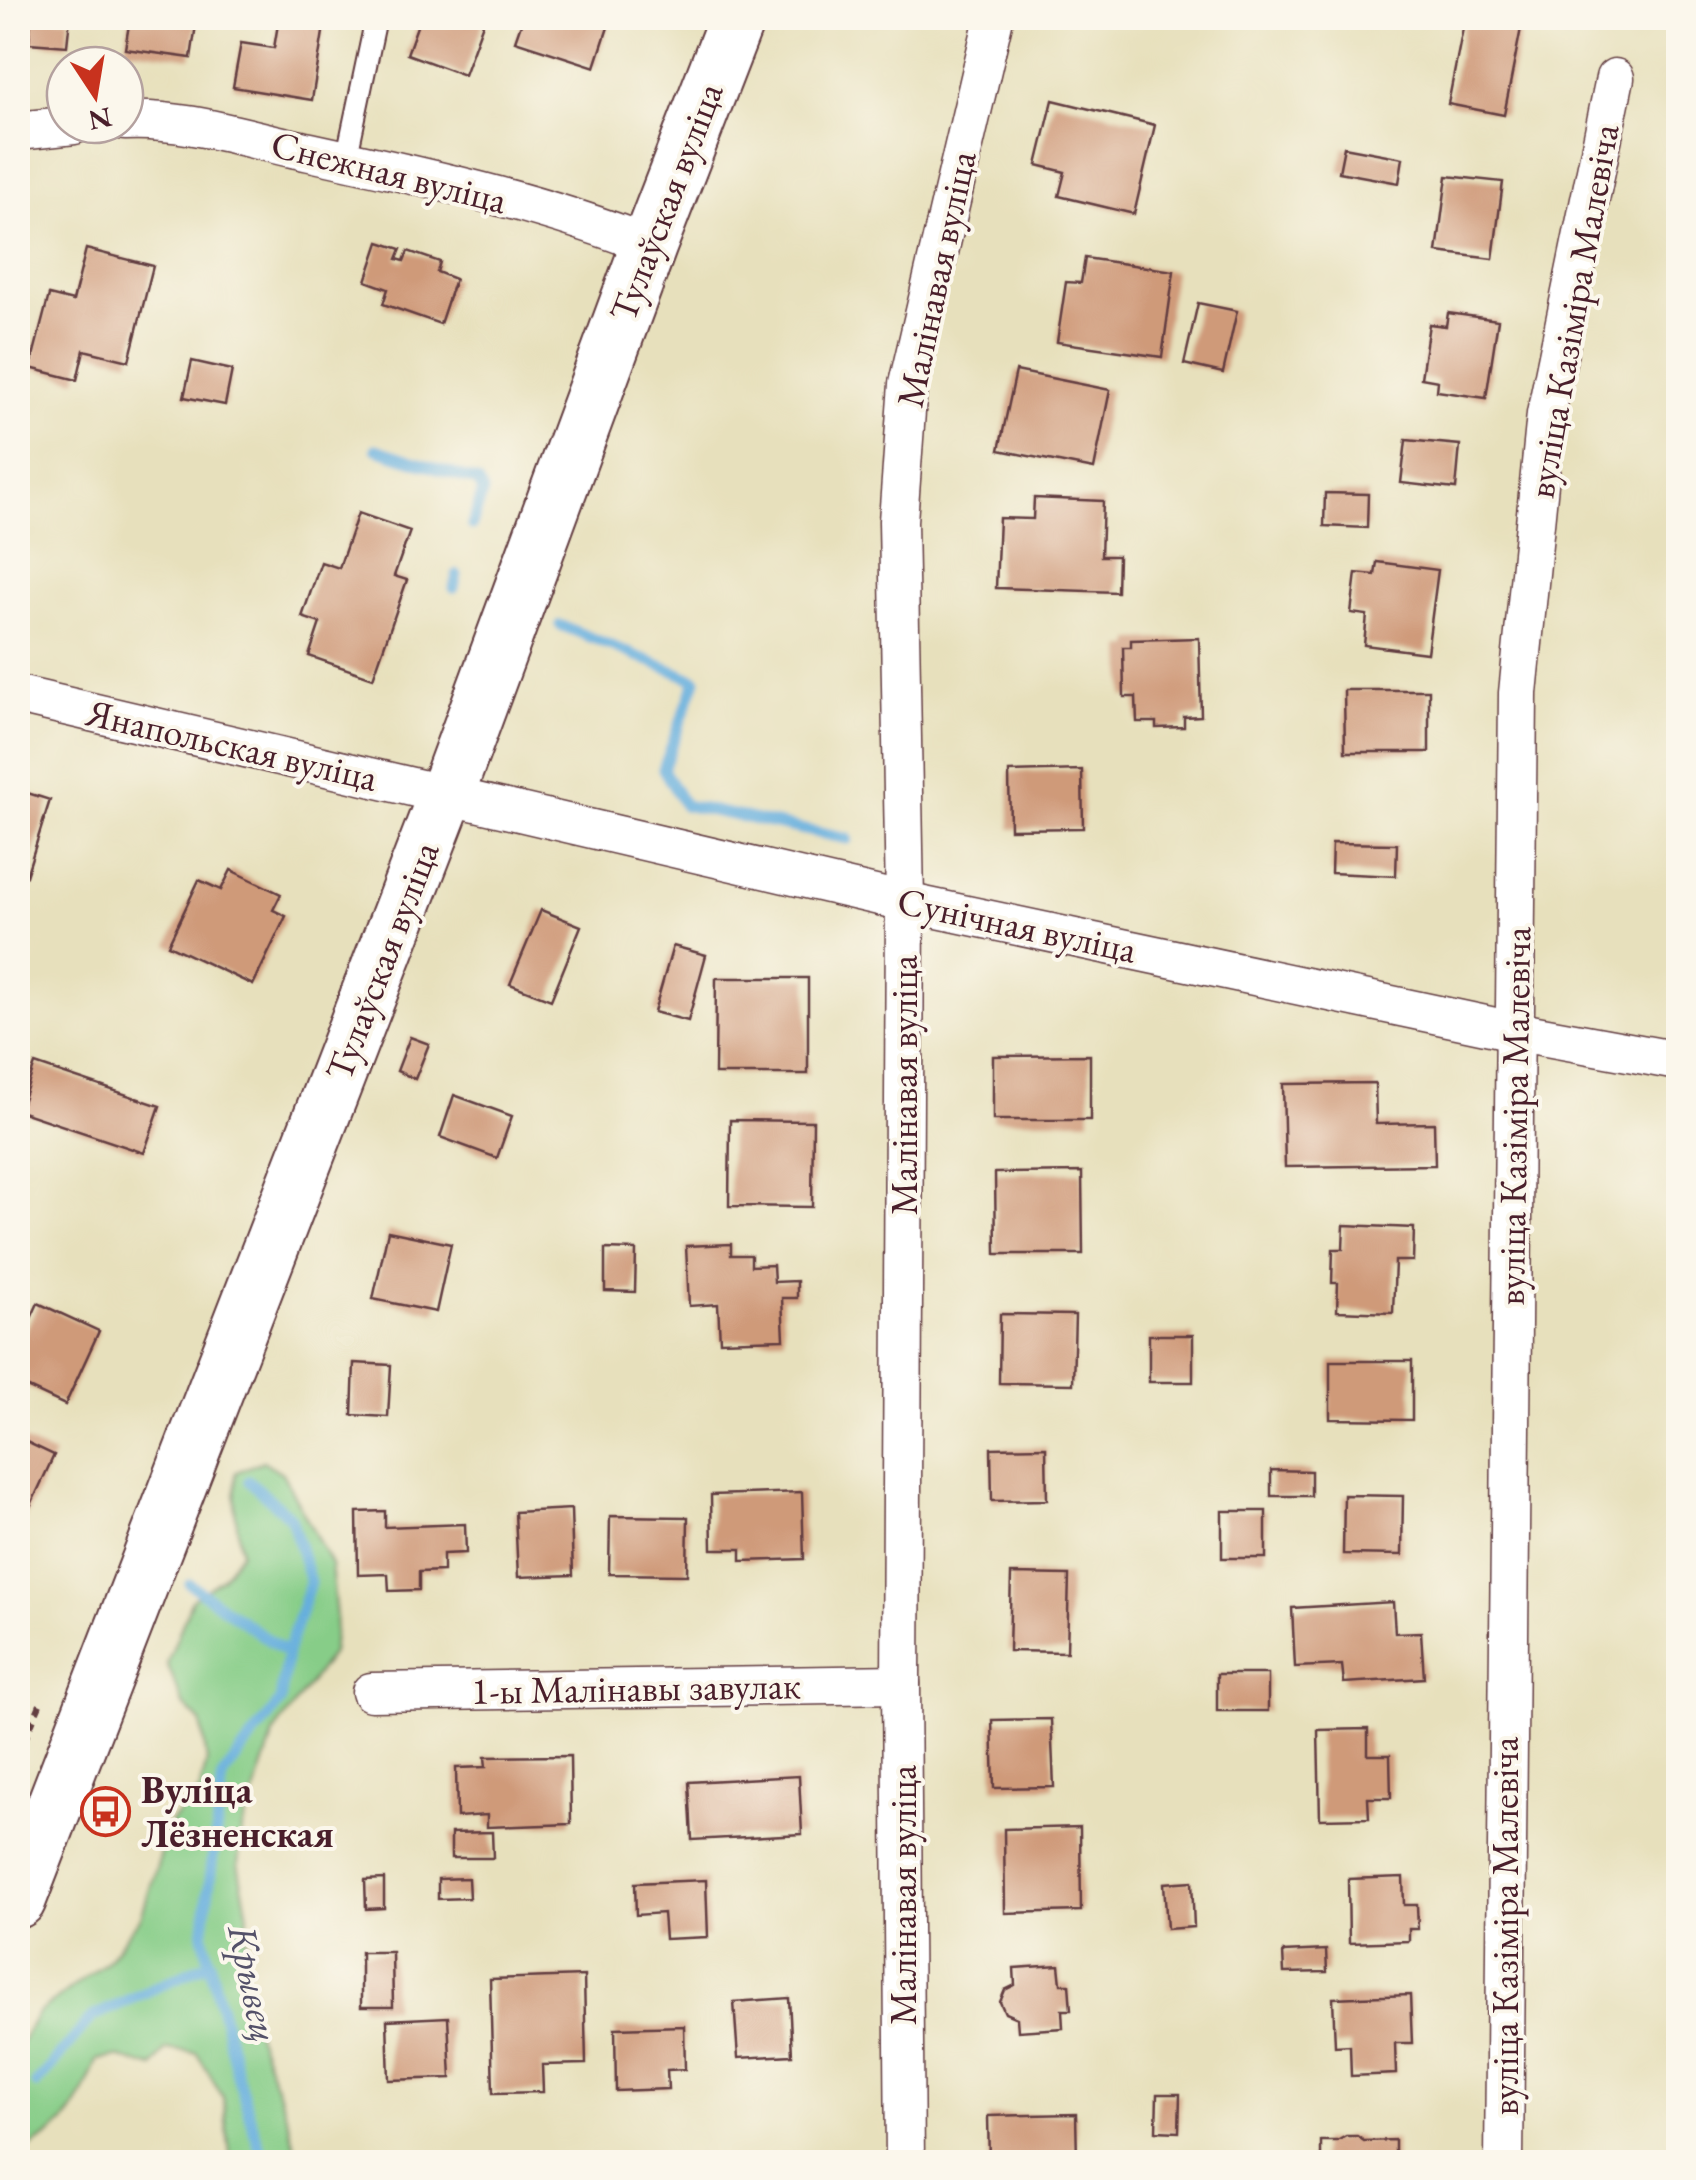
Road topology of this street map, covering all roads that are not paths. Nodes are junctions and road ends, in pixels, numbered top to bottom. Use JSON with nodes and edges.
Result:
{"nodes":[{"id":1,"x":376,"y":18,"type":"edge"},
{"id":2,"x":736,"y":18,"type":"edge"},
{"id":3,"x":994,"y":18,"type":"edge"},
{"id":4,"x":1615,"y":78,"type":"dead end"},
{"id":5,"x":145,"y":122,"type":"edge"},
{"id":6,"x":45,"y":128,"type":"edge"},
{"id":7,"x":18,"y":131,"type":"edge"},
{"id":8,"x":346,"y":160,"type":"junction"},
{"id":9,"x":648,"y":245,"type":"junction"},
{"id":10,"x":18,"y":694,"type":"edge"},
{"id":11,"x":446,"y":795,"type":"junction"},
{"id":12,"x":905,"y":902,"type":"junction"},
{"id":13,"x":1514,"y":1031,"type":"junction"},
{"id":14,"x":1678,"y":1061,"type":"edge"},
{"id":15,"x":902,"y":1684,"type":"junction"},
{"id":16,"x":372,"y":1692,"type":"dead end"},
{"id":17,"x":18,"y":1900,"type":"edge"},
{"id":18,"x":904,"y":2162,"type":"edge"},
{"id":19,"x":1504,"y":2162,"type":"edge"}],
"edges":[{"from":1,"to":8,"type":"lane"},
{"from":2,"to":9,"type":"main road","name":"Тулаўская вуліца"},
{"from":3,"to":12,"type":"street","name":"Малінавая вуліца"},
{"from":4,"to":13,"type":"street","name":"вуліца Казіміра Малевіча"},
{"from":5,"to":8,"type":"street","name":"Снежная вуліца"},
{"from":6,"to":7,"type":"street"},
{"from":8,"to":9,"type":"street","name":"Снежная вуліца"},
{"from":9,"to":11,"type":"main road","name":"Тулаўская вуліца"},
{"from":10,"to":11,"type":"street","name":"Янапольская вуліца"},
{"from":11,"to":12,"type":"street","name":"Сунічная вуліца"},
{"from":11,"to":17,"type":"main road","name":"Тулаўская вуліца"},
{"from":12,"to":13,"type":"street","name":"Сунічная вуліца"},
{"from":12,"to":15,"type":"street","name":"Малінавая вуліца"},
{"from":13,"to":14,"type":"street","name":"Сунічная вуліца"},
{"from":13,"to":19,"type":"street","name":"вуліца Казіміра Малевіча"},
{"from":15,"to":16,"type":"street","name":"1-ы Малінавы завулак"},
{"from":15,"to":18,"type":"street","name":"Малінавая вуліца"}]}
